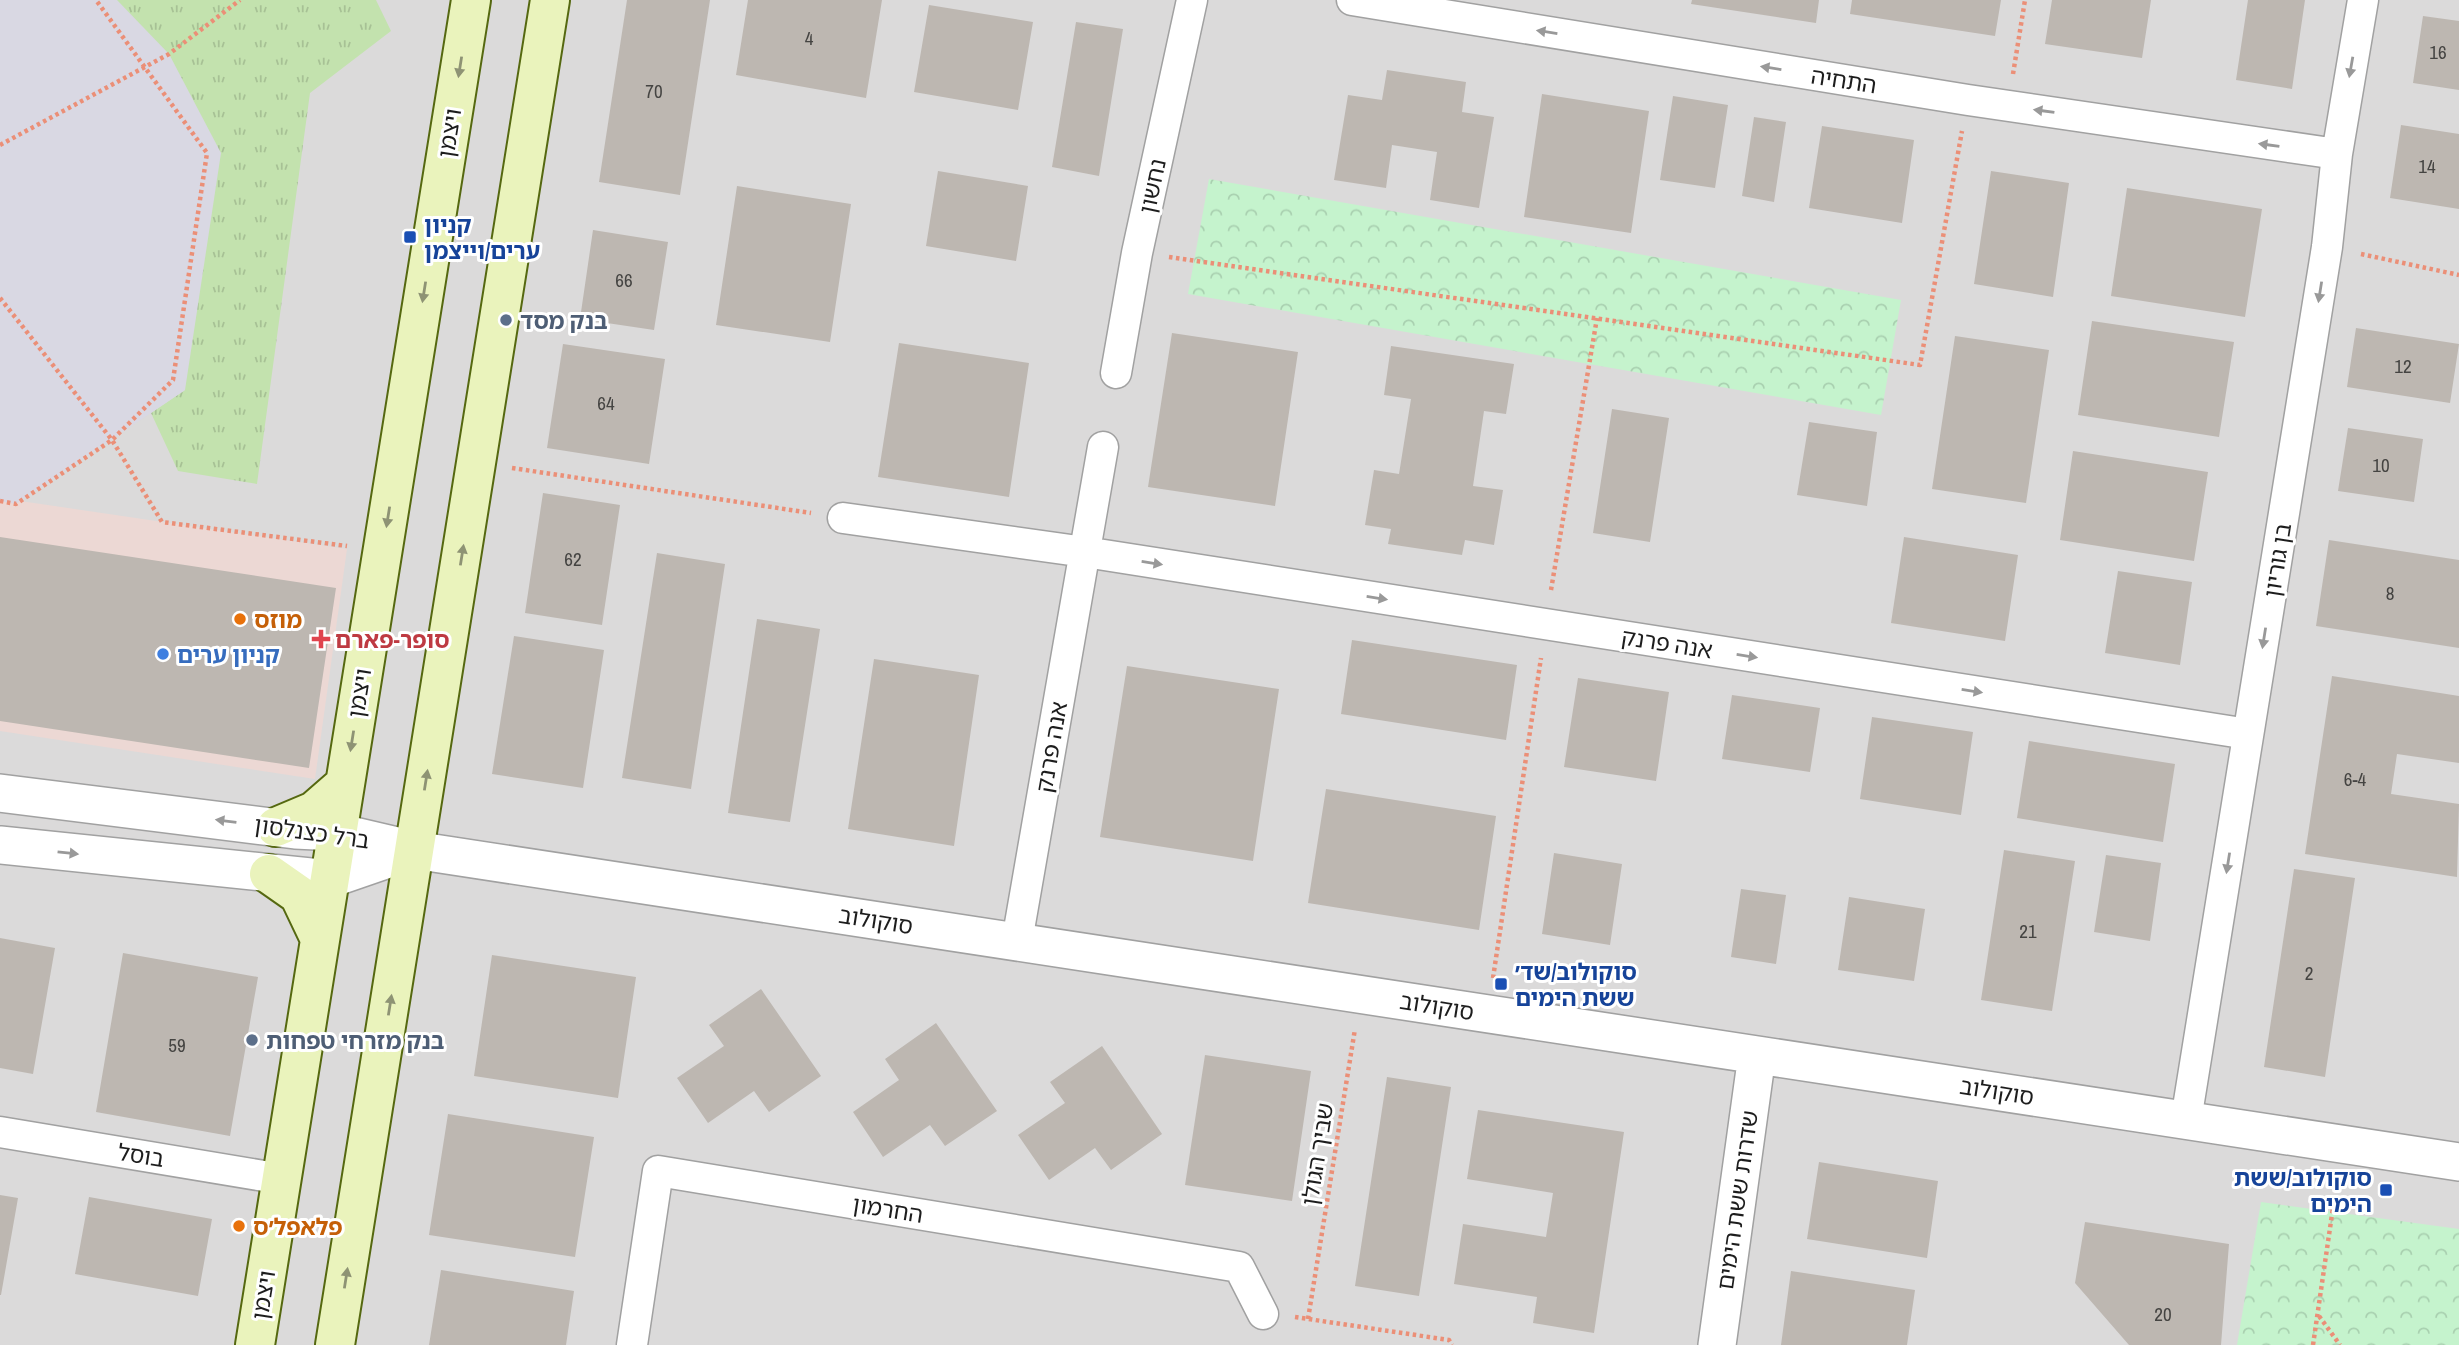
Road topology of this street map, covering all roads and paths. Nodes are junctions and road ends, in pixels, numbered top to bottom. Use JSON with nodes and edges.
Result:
{"nodes":[{"id":1,"x":96,"y":0,"type":"edge"},
{"id":2,"x":240,"y":0,"type":"edge"},
{"id":3,"x":471,"y":0,"type":"edge"},
{"id":4,"x":550,"y":0,"type":"edge"},
{"id":5,"x":1192,"y":0,"type":"edge"},
{"id":6,"x":1352,"y":0,"type":"edge"},
{"id":7,"x":2025,"y":0,"type":"edge"},
{"id":8,"x":2363,"y":0,"type":"edge"},
{"id":9,"x":144,"y":66,"type":"junction"},
{"id":10,"x":1968,"y":100,"type":"junction"},
{"id":11,"x":2008,"y":106,"type":"junction"},
{"id":12,"x":0,"y":145,"type":"edge"},
{"id":13,"x":2337,"y":155,"type":"junction"},
{"id":14,"x":2327,"y":247,"type":"junction"},
{"id":15,"x":1137,"y":253,"type":"junction"},
{"id":16,"x":2459,"y":275,"type":"edge"},
{"id":17,"x":0,"y":298,"type":"edge"},
{"id":18,"x":1597,"y":318,"type":"junction"},
{"id":19,"x":1116,"y":373,"type":"dead end"},
{"id":20,"x":112,"y":440,"type":"junction"},
{"id":21,"x":1103,"y":447,"type":"dead end"},
{"id":22,"x":476,"y":463,"type":"junction"},
{"id":23,"x":0,"y":501,"type":"edge"},
{"id":24,"x":843,"y":518,"type":"joint"},
{"id":25,"x":382,"y":550,"type":"junction"},
{"id":26,"x":1084,"y":552,"type":"junction"},
{"id":27,"x":1546,"y":624,"type":"junction"},
{"id":28,"x":2249,"y":734,"type":"junction"},
{"id":29,"x":345,"y":784,"type":"junction"},
{"id":30,"x":0,"y":793,"type":"edge"},
{"id":31,"x":276,"y":827,"type":"junction"},
{"id":32,"x":337,"y":832,"type":"junction"},
{"id":33,"x":0,"y":845,"type":"edge"},
{"id":34,"x":414,"y":850,"type":"junction"},
{"id":35,"x":270,"y":874,"type":"junction"},
{"id":36,"x":330,"y":878,"type":"junction"},
{"id":37,"x":320,"y":939,"type":"junction"},
{"id":38,"x":1017,"y":941,"type":"junction"},
{"id":39,"x":1361,"y":994,"type":"junction"},
{"id":40,"x":1488,"y":1013,"type":"junction"},
{"id":41,"x":1757,"y":1055,"type":"junction"},
{"id":42,"x":2186,"y":1120,"type":"junction"},
{"id":43,"x":0,"y":1132,"type":"edge"},
{"id":44,"x":2342,"y":1144,"type":"junction"},
{"id":45,"x":2459,"y":1162,"type":"edge"},
{"id":46,"x":282,"y":1179,"type":"junction"},
{"id":47,"x":1263,"y":1314,"type":"joint"},
{"id":48,"x":2319,"y":1316,"type":"junction"},
{"id":49,"x":1308,"y":1319,"type":"junction"},
{"id":50,"x":255,"y":1345,"type":"edge"},
{"id":51,"x":335,"y":1345,"type":"edge"},
{"id":52,"x":632,"y":1345,"type":"edge"},
{"id":53,"x":1452,"y":1345,"type":"edge"},
{"id":54,"x":1717,"y":1345,"type":"edge"},
{"id":55,"x":2313,"y":1345,"type":"edge"},
{"id":56,"x":2340,"y":1345,"type":"edge"}],
"edges":[{"from":1,"to":9,"type":"path"},
{"from":2,"to":9,"type":"path"},
{"from":3,"to":25,"type":"main road","name":"ויצמן","one_way":true},
{"from":4,"to":22,"type":"main road"},
{"from":5,"to":15,"type":"street","name":"נחשון"},
{"from":10,"to":6,"type":"street","name":"התחיה","one_way":true},
{"from":7,"to":11,"type":"path"},
{"from":8,"to":13,"type":"street","name":"בן גוריון","one_way":true},
{"from":9,"to":12,"type":"path"},
{"from":9,"to":20,"type":"path"},
{"from":10,"to":11,"type":"street","name":"התחיה"},
{"from":10,"to":18,"type":"path"},
{"from":13,"to":11,"type":"street","name":"התחיה","one_way":true},
{"from":13,"to":14,"type":"street","name":"בן גוריון"},
{"from":14,"to":16,"type":"path"},
{"from":14,"to":28,"type":"street","name":"בן גוריון","one_way":true},
{"from":15,"to":18,"type":"path"},
{"from":15,"to":19,"type":"street","name":"נחשון"},
{"from":17,"to":20,"type":"path"},
{"from":18,"to":27,"type":"path"},
{"from":20,"to":23,"type":"path"},
{"from":20,"to":25,"type":"path"},
{"from":21,"to":26,"type":"street","name":"אנה פרנק"},
{"from":22,"to":24,"type":"path"},
{"from":34,"to":22,"type":"main road","one_way":true},
{"from":24,"to":26,"type":"street","name":"אנה פרנק"},
{"from":25,"to":29,"type":"main road","name":"ויצמן","one_way":true},
{"from":26,"to":27,"type":"street","name":"אנה פרנק","one_way":true},
{"from":26,"to":38,"type":"street","name":"אנה פרנק"},
{"from":27,"to":28,"type":"street","name":"אנה פרנק","one_way":true},
{"from":27,"to":40,"type":"path"},
{"from":28,"to":42,"type":"street","name":"בן גוריון","one_way":true},
{"from":29,"to":31,"type":"main road"},
{"from":29,"to":32,"type":"main road","name":"ויצמן"},
{"from":31,"to":30,"type":"street","name":"ברל כצנלסון","one_way":true},
{"from":31,"to":32,"type":"street","name":"ברל כצנלסון"},
{"from":32,"to":34,"type":"street","name":"ברל כצנלסון"},
{"from":32,"to":36,"type":"main road","name":"ויצמן"},
{"from":33,"to":35,"type":"street","name":"ברל כצנלסון","one_way":true},
{"from":34,"to":36,"type":"street","name":"ברל כצנלסון"},
{"from":34,"to":38,"type":"street","name":"סוקולוב"},
{"from":51,"to":34,"type":"main road","one_way":true},
{"from":35,"to":36,"type":"street","name":"ברל כצנלסון"},
{"from":35,"to":37,"type":"main road"},
{"from":36,"to":37,"type":"main road","name":"ויצמן"},
{"from":37,"to":46,"type":"main road","name":"ויצמן"},
{"from":38,"to":39,"type":"street","name":"סוקולוב"},
{"from":39,"to":40,"type":"street","name":"סוקולוב"},
{"from":39,"to":49,"type":"path","name":"שביך הגולן"},
{"from":40,"to":41,"type":"street","name":"סוקולוב"},
{"from":41,"to":42,"type":"street","name":"סוקולוב"},
{"from":41,"to":54,"type":"street","name":"שדרות ששת הימים"},
{"from":42,"to":44,"type":"street","name":"סוקולוב"},
{"from":43,"to":46,"type":"street","name":"בוסל"},
{"from":44,"to":45,"type":"street","name":"סוקולוב"},
{"from":44,"to":48,"type":"path"},
{"from":46,"to":50,"type":"main road","name":"ויצמן"},
{"from":47,"to":49,"type":"path"},
{"from":47,"to":52,"type":"street","name":"החרמון"},
{"from":48,"to":55,"type":"path"},
{"from":48,"to":56,"type":"path"},
{"from":49,"to":53,"type":"path"}]}
